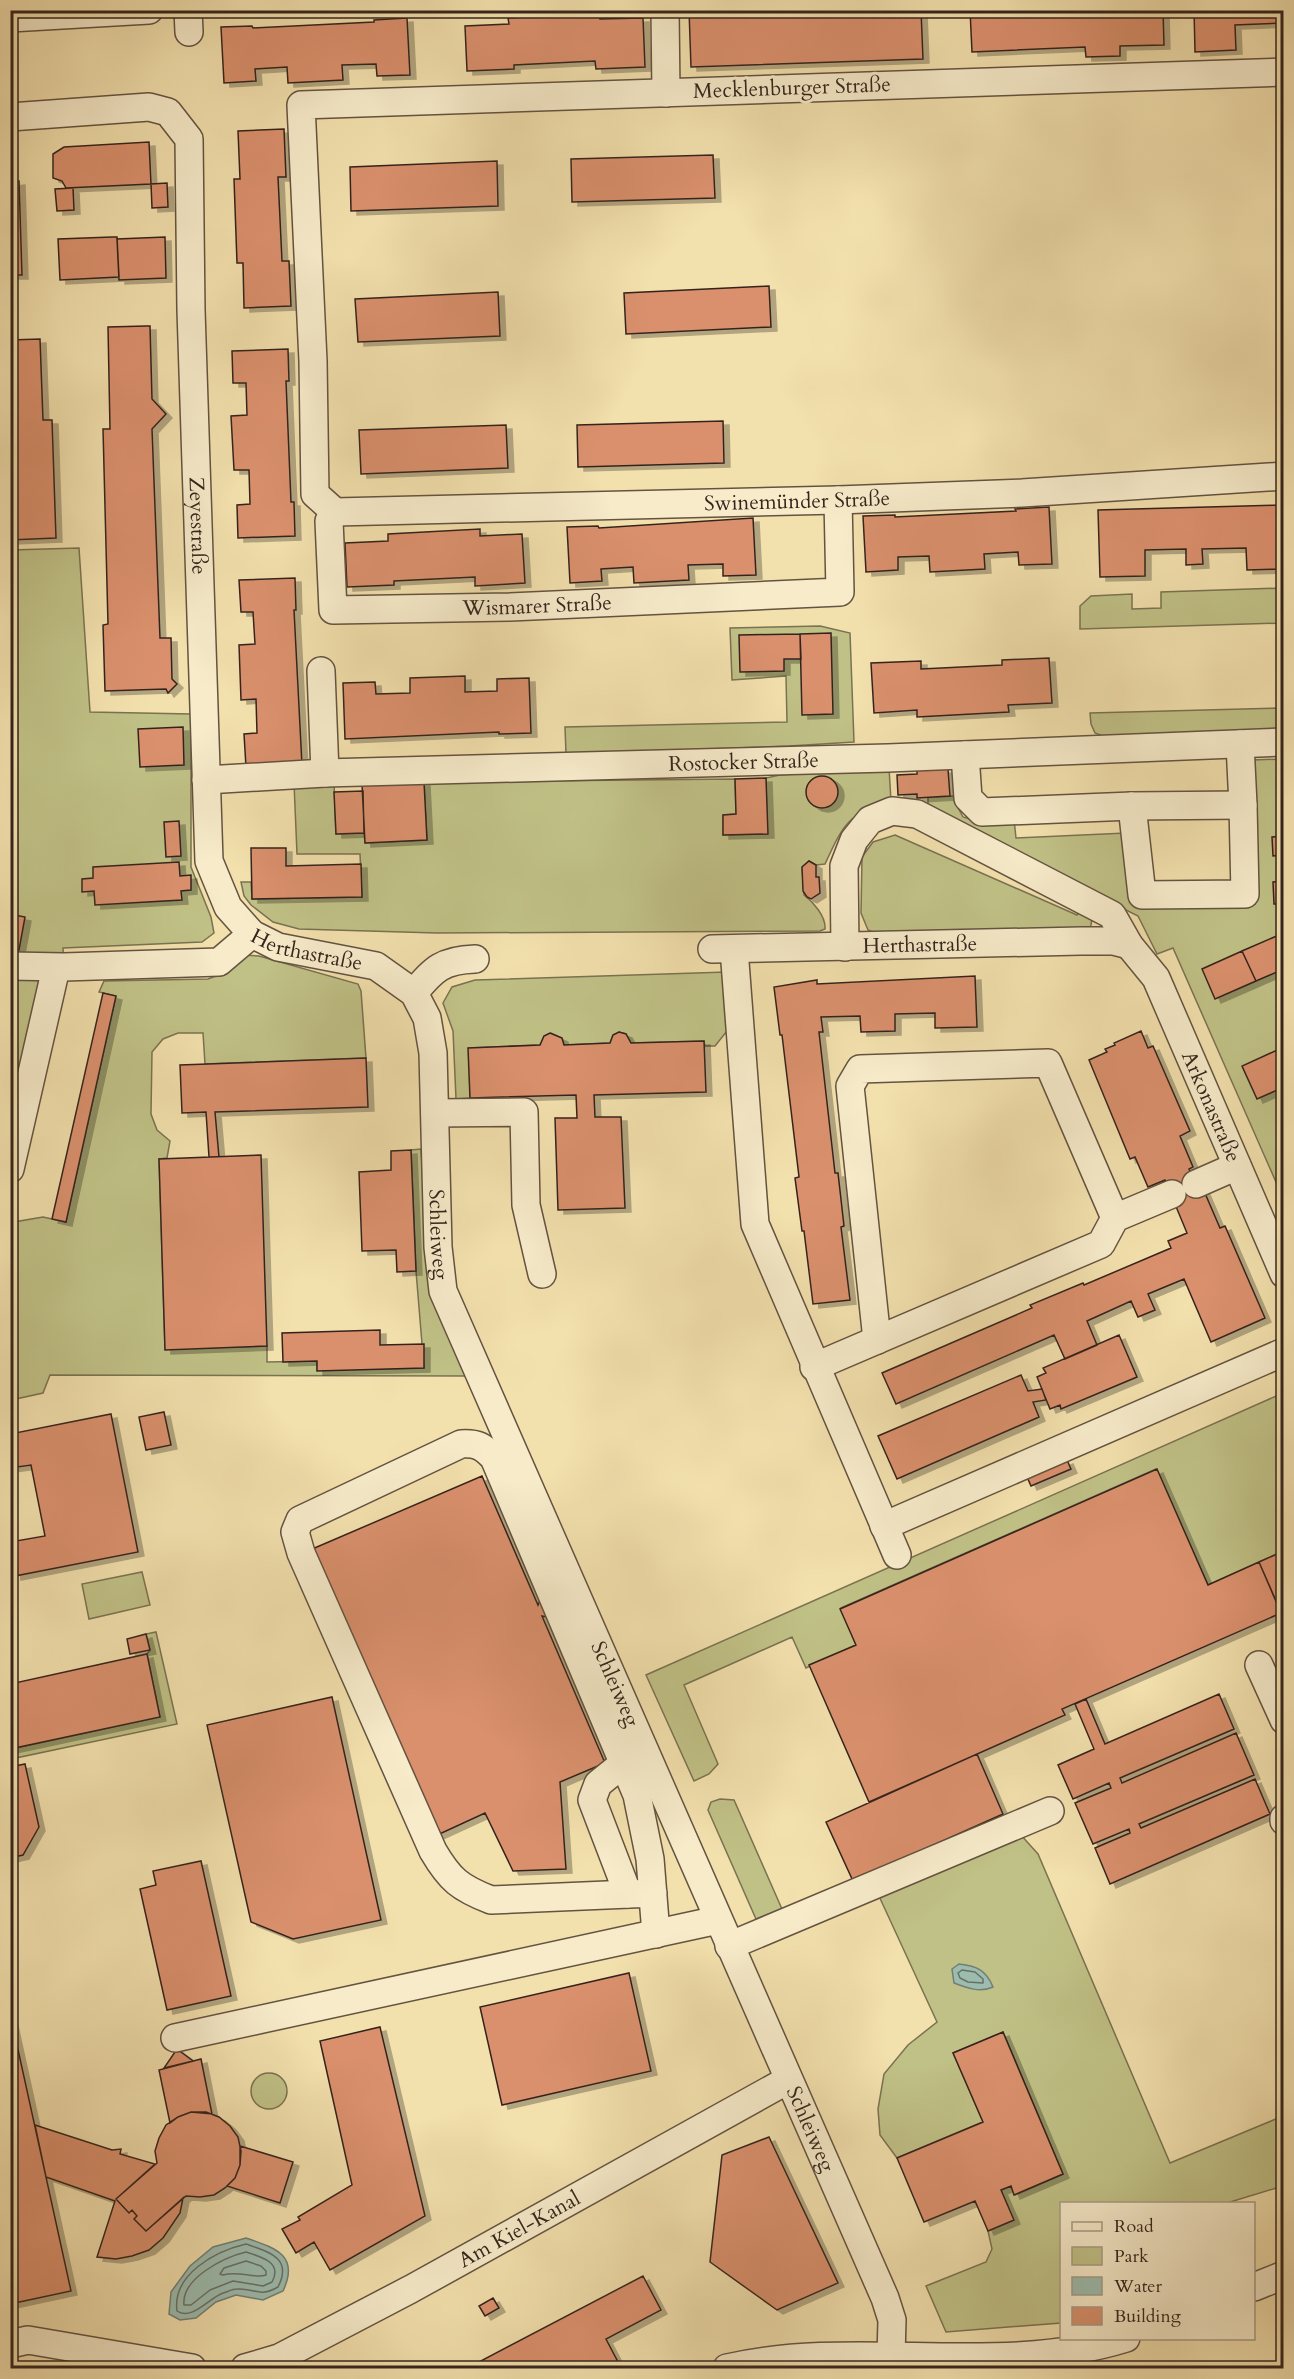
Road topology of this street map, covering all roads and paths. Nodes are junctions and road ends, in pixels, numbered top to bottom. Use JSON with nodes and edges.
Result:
{"nodes":[{"id":1,"x":149,"y":10,"type":"edge"},
{"id":2,"x":665,"y":10,"type":"edge"},
{"id":3,"x":10,"y":18,"type":"edge"},
{"id":4,"x":1284,"y":72,"type":"edge"},
{"id":5,"x":666,"y":93,"type":"junction"},
{"id":6,"x":10,"y":117,"type":"edge"},
{"id":7,"x":1284,"y":476,"type":"edge"},
{"id":8,"x":838,"y":500,"type":"junction"},
{"id":9,"x":335,"y":512,"type":"junction"},
{"id":10,"x":321,"y":671,"type":"dead end"},
{"id":11,"x":1284,"y":742,"type":"edge"},
{"id":12,"x":1240,"y":744,"type":"junction"},
{"id":13,"x":965,"y":754,"type":"junction"},
{"id":14,"x":325,"y":773,"type":"junction"},
{"id":15,"x":206,"y":780,"type":"junction"},
{"id":16,"x":1244,"y":805,"type":"junction"},
{"id":17,"x":1132,"y":806,"type":"junction"},
{"id":18,"x":252,"y":934,"type":"junction"},
{"id":19,"x":1129,"y":945,"type":"junction"},
{"id":20,"x":845,"y":947,"type":"junction"},
{"id":21,"x":475,"y":959,"type":"dead end"},
{"id":22,"x":10,"y":966,"type":"edge"},
{"id":23,"x":56,"y":968,"type":"junction"},
{"id":24,"x":414,"y":993,"type":"junction"},
{"id":25,"x":435,"y":1113,"type":"junction"},
{"id":26,"x":1237,"y":1166,"type":"junction"},
{"id":27,"x":10,"y":1169,"type":"edge"},
{"id":28,"x":1115,"y":1218,"type":"junction"},
{"id":29,"x":542,"y":1274,"type":"dead end"},
{"id":30,"x":1284,"y":1274,"type":"edge"},
{"id":31,"x":877,"y":1340,"type":"junction"},
{"id":32,"x":1284,"y":1352,"type":"edge"},
{"id":33,"x":814,"y":1367,"type":"junction"},
{"id":34,"x":884,"y":1526,"type":"junction"},
{"id":35,"x":897,"y":1555,"type":"dead end"},
{"id":36,"x":1259,"y":1665,"type":"dead end"},
{"id":37,"x":1284,"y":1720,"type":"edge"},
{"id":38,"x":624,"y":1763,"type":"junction"},
{"id":39,"x":1050,"y":1811,"type":"dead end"},
{"id":40,"x":640,"y":1894,"type":"junction"},
{"id":41,"x":718,"y":1920,"type":"junction"},
{"id":42,"x":656,"y":1934,"type":"junction"},
{"id":43,"x":729,"y":1946,"type":"junction"},
{"id":44,"x":175,"y":2037,"type":"dead end"},
{"id":45,"x":789,"y":2080,"type":"junction"},
{"id":46,"x":1284,"y":2275,"type":"edge"},
{"id":47,"x":1255,"y":2287,"type":"edge"},
{"id":48,"x":1118,"y":2340,"type":"edge"},
{"id":49,"x":10,"y":2344,"type":"edge"},
{"id":50,"x":891,"y":2356,"type":"junction"},
{"id":51,"x":962,"y":2362,"type":"edge"},
{"id":52,"x":192,"y":2368,"type":"edge"},
{"id":53,"x":245,"y":2368,"type":"edge"},
{"id":54,"x":727,"y":2368,"type":"edge"}],
"edges":[{"from":1,"to":3,"type":"street"},
{"from":2,"to":5,"type":"street"},
{"from":4,"to":5,"type":"street","name":"Mecklenburger Straße"},
{"from":5,"to":9,"type":"street","name":"Mecklenburger Straße"},
{"from":6,"to":15,"type":"street","name":"Zeyestraße"},
{"from":7,"to":8,"type":"street","name":"Swinemünder Straße"},
{"from":8,"to":9,"type":"street","name":"Swinemünder Straße"},
{"from":8,"to":9,"type":"street","name":"Wismarer Straße"},
{"from":10,"to":14,"type":"street"},
{"from":11,"to":12,"type":"street","name":"Rostocker Straße"},
{"from":12,"to":13,"type":"street","name":"Rostocker Straße"},
{"from":12,"to":16,"type":"street"},
{"from":13,"to":14,"type":"street","name":"Rostocker Straße"},
{"from":13,"to":17,"type":"street"},
{"from":14,"to":15,"type":"street","name":"Rostocker Straße"},
{"from":15,"to":18,"type":"street","name":"Zeyestraße"},
{"from":16,"to":17,"type":"street"},
{"from":16,"to":17,"type":"street"},
{"from":18,"to":23,"type":"street","name":"Herthastraße"},
{"from":18,"to":24,"type":"street","name":"Herthastraße"},
{"from":19,"to":20,"type":"street","name":"Herthastraße"},
{"from":19,"to":20,"type":"street","name":"Arkonastraße"},
{"from":19,"to":26,"type":"street","name":"Arkonastraße"},
{"from":20,"to":33,"type":"street","name":"Herthastraße"},
{"from":21,"to":24,"type":"street"},
{"from":22,"to":23,"type":"street","name":"Herthastraße"},
{"from":23,"to":27,"type":"street"},
{"from":24,"to":25,"type":"street","name":"Schleiweg"},
{"from":25,"to":29,"type":"street"},
{"from":25,"to":41,"type":"street","name":"Schleiweg"},
{"from":26,"to":28,"type":"street"},
{"from":26,"to":30,"type":"street","name":"Arkonastraße"},
{"from":28,"to":31,"type":"street"},
{"from":28,"to":31,"type":"street"},
{"from":31,"to":33,"type":"street"},
{"from":32,"to":34,"type":"street"},
{"from":33,"to":34,"type":"street"},
{"from":34,"to":35,"type":"street"},
{"from":36,"to":37,"type":"street"},
{"from":38,"to":40,"type":"street"},
{"from":38,"to":40,"type":"street"},
{"from":38,"to":40,"type":"street"},
{"from":39,"to":43,"type":"street"},
{"from":40,"to":42,"type":"street"},
{"from":41,"to":42,"type":"street"},
{"from":41,"to":43,"type":"street","name":"Schleiweg"},
{"from":42,"to":44,"type":"street"},
{"from":43,"to":45,"type":"street","name":"Schleiweg"},
{"from":45,"to":50,"type":"street","name":"Schleiweg"},
{"from":45,"to":53,"type":"street","name":"Am Kiel-Kanal"},
{"from":46,"to":47,"type":"street"},
{"from":48,"to":51,"type":"street"},
{"from":49,"to":52,"type":"street"},
{"from":50,"to":51,"type":"street"},
{"from":50,"to":54,"type":"street"}]}
